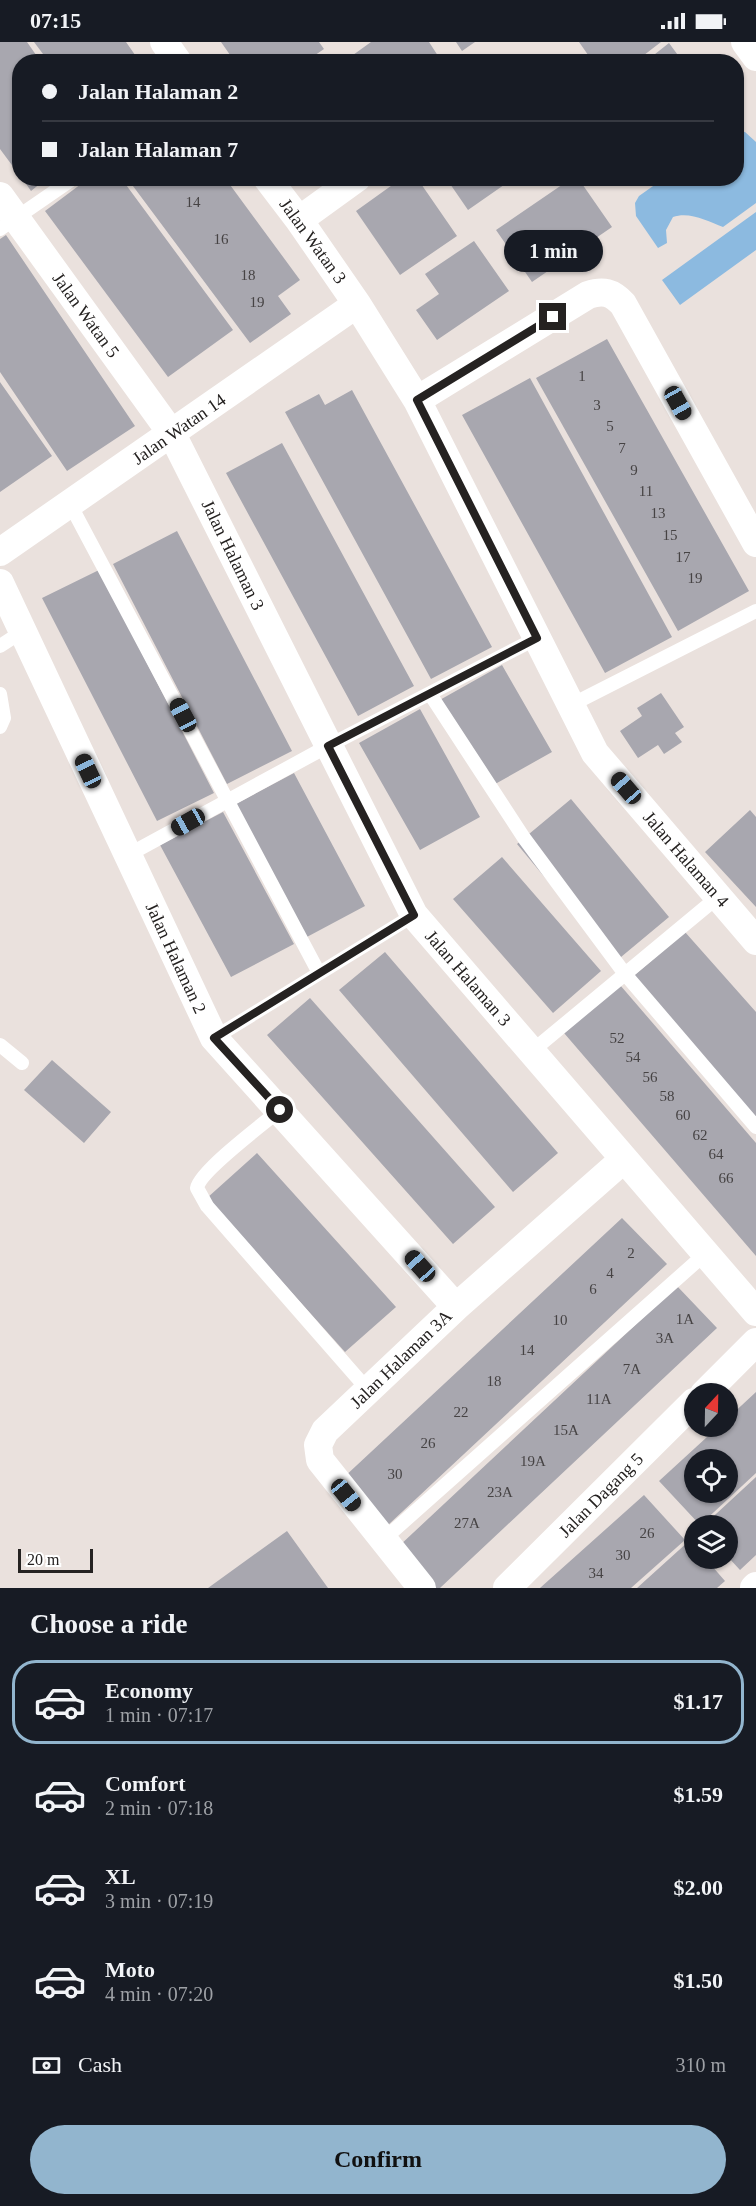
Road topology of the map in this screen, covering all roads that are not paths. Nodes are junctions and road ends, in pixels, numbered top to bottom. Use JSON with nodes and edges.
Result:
{"nodes":[{"id":1,"x":745,"y":42,"type":"edge"},
{"id":2,"x":756,"y":57,"type":"edge"},
{"id":3,"x":59,"y":186,"type":"edge"},
{"id":4,"x":273,"y":186,"type":"edge"},
{"id":5,"x":346,"y":186,"type":"edge"},
{"id":6,"x":5,"y":214,"type":"edge"},
{"id":7,"x":299,"y":220,"type":"junction"},
{"id":8,"x":357,"y":304,"type":"junction"},
{"id":9,"x":417,"y":400,"type":"junction"},
{"id":10,"x":172,"y":434,"type":"junction"},
{"id":11,"x":70,"y":504,"type":"junction"},
{"id":12,"x":756,"y":543,"type":"edge"},
{"id":13,"x":0,"y":552,"type":"edge"},
{"id":14,"x":0,"y":583,"type":"edge"},
{"id":15,"x":756,"y":611,"type":"edge"},
{"id":16,"x":537,"y":638,"type":"junction"},
{"id":17,"x":11,"y":639,"type":"edge"},
{"id":18,"x":0,"y":694,"type":"edge"},
{"id":19,"x":430,"y":694,"type":"junction"},
{"id":20,"x":571,"y":705,"type":"junction"},
{"id":21,"x":0,"y":727,"type":"edge"},
{"id":22,"x":328,"y":746,"type":"junction"},
{"id":23,"x":229,"y":800,"type":"junction"},
{"id":24,"x":128,"y":855,"type":"junction"},
{"id":25,"x":719,"y":896,"type":"junction"},
{"id":26,"x":414,"y":915,"type":"junction"},
{"id":27,"x":756,"y":941,"type":"edge"},
{"id":28,"x":319,"y":973,"type":"junction"},
{"id":29,"x":625,"y":974,"type":"junction"},
{"id":30,"x":214,"y":1038,"type":"junction"},
{"id":31,"x":0,"y":1045,"type":"edge"},
{"id":32,"x":531,"y":1052,"type":"junction"},
{"id":33,"x":22,"y":1063,"type":"dead end"},
{"id":34,"x":280,"y":1110,"type":"junction"},
{"id":35,"x":756,"y":1127,"type":"edge"},
{"id":36,"x":624,"y":1159,"type":"junction"},
{"id":37,"x":705,"y":1254,"type":"junction"},
{"id":38,"x":456,"y":1306,"type":"junction"},
{"id":39,"x":756,"y":1312,"type":"edge"},
{"id":40,"x":756,"y":1342,"type":"edge"},
{"id":41,"x":715,"y":1383,"type":"edge"},
{"id":42,"x":368,"y":1390,"type":"junction"},
{"id":43,"x":684,"y":1412,"type":"edge"},
{"id":44,"x":383,"y":1540,"type":"junction"},
{"id":45,"x":422,"y":1588,"type":"edge"},
{"id":46,"x":507,"y":1588,"type":"edge"}],
"edges":[{"from":1,"to":2,"type":"street"},
{"from":3,"to":6,"type":"lane"},
{"from":4,"to":7,"type":"street","name":"Jalan Watan 3"},
{"from":5,"to":7,"type":"street"},
{"from":6,"to":10,"type":"street","name":"Jalan Watan 5"},
{"from":7,"to":8,"type":"street","name":"Jalan Watan 3"},
{"from":8,"to":9,"type":"street","name":"Jalan Halaman 4"},
{"from":8,"to":10,"type":"street","name":"Jalan Watan 14"},
{"from":9,"to":12,"type":"street"},
{"from":9,"to":16,"type":"street","name":"Jalan Halaman 4"},
{"from":10,"to":11,"type":"street","name":"Jalan Watan 14"},
{"from":10,"to":22,"type":"street","name":"Jalan Halaman 3"},
{"from":11,"to":13,"type":"street","name":"Jalan Watan 14"},
{"from":11,"to":23,"type":"lane"},
{"from":14,"to":17,"type":"street","name":"Jalan Halaman 2"},
{"from":15,"to":20,"type":"lane"},
{"from":16,"to":19,"type":"lane"},
{"from":16,"to":20,"type":"street","name":"Jalan Halaman 4"},
{"from":17,"to":24,"type":"street","name":"Jalan Halaman 2"},
{"from":18,"to":21,"type":"lane"},
{"from":19,"to":22,"type":"lane"},
{"from":19,"to":29,"type":"lane"},
{"from":20,"to":25,"type":"street","name":"Jalan Halaman 4"},
{"from":22,"to":23,"type":"lane"},
{"from":22,"to":26,"type":"street","name":"Jalan Halaman 3"},
{"from":23,"to":24,"type":"lane"},
{"from":23,"to":28,"type":"lane"},
{"from":24,"to":30,"type":"street","name":"Jalan Halaman 2"},
{"from":25,"to":27,"type":"street","name":"Jalan Halaman 4"},
{"from":25,"to":29,"type":"lane"},
{"from":26,"to":28,"type":"lane"},
{"from":26,"to":32,"type":"street","name":"Jalan Halaman 3"},
{"from":28,"to":30,"type":"lane"},
{"from":29,"to":32,"type":"lane"},
{"from":29,"to":35,"type":"lane"},
{"from":30,"to":34,"type":"street","name":"Jalan Halaman 2"},
{"from":31,"to":33,"type":"lane"},
{"from":32,"to":36,"type":"street","name":"Jalan Halaman 3"},
{"from":34,"to":38,"type":"street","name":"Jalan Halaman 2"},
{"from":34,"to":42,"type":"lane"},
{"from":36,"to":37,"type":"street","name":"Jalan Halaman 3"},
{"from":36,"to":38,"type":"street","name":"Jalan Halaman 3A"},
{"from":37,"to":39,"type":"street","name":"Jalan Halaman 3"},
{"from":37,"to":44,"type":"lane"},
{"from":38,"to":42,"type":"street","name":"Jalan Halaman 3A"},
{"from":40,"to":41,"type":"street"},
{"from":42,"to":44,"type":"street","name":"Jalan Halaman 3A"},
{"from":43,"to":46,"type":"street","name":"Jalan Dagang 5"},
{"from":44,"to":45,"type":"street","name":"Jalan Halaman 3A"}]}
